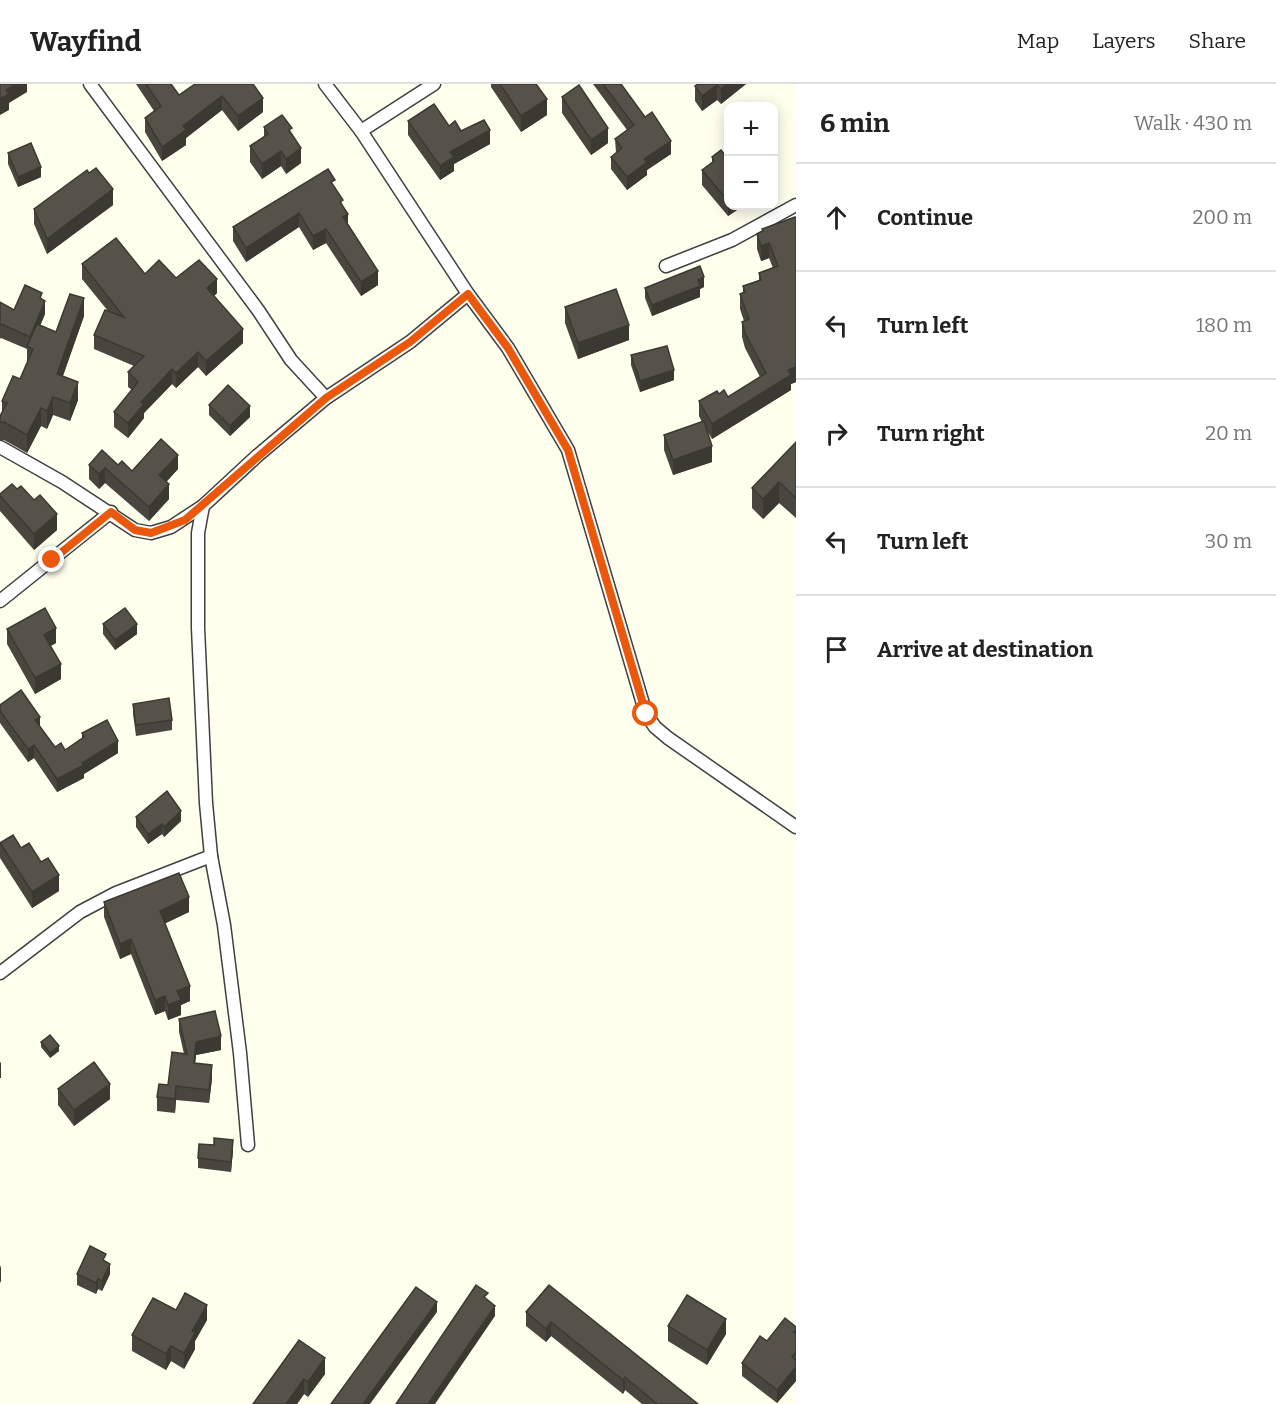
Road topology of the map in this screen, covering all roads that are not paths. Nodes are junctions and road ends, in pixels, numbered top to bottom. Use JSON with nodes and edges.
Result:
{"nodes":[{"id":1,"x":90,"y":84,"type":"edge"},
{"id":2,"x":324,"y":84,"type":"edge"},
{"id":3,"x":434,"y":84,"type":"edge"},
{"id":4,"x":361,"y":131,"type":"junction"},
{"id":5,"x":796,"y":205,"type":"edge"},
{"id":6,"x":666,"y":266,"type":"dead end"},
{"id":7,"x":468,"y":294,"type":"junction"},
{"id":8,"x":326,"y":398,"type":"junction"},
{"id":9,"x":0,"y":447,"type":"edge"},
{"id":10,"x":203,"y":506,"type":"junction"},
{"id":11,"x":111,"y":512,"type":"junction"},
{"id":12,"x":0,"y":601,"type":"edge"},
{"id":13,"x":796,"y":827,"type":"edge"},
{"id":14,"x":211,"y":856,"type":"junction"},
{"id":15,"x":0,"y":973,"type":"edge"},
{"id":16,"x":248,"y":1145,"type":"dead end"}],
"edges":[{"from":1,"to":8,"type":"street"},
{"from":2,"to":4,"type":"street"},
{"from":3,"to":4,"type":"street"},
{"from":4,"to":7,"type":"street"},
{"from":5,"to":6,"type":"street"},
{"from":7,"to":8,"type":"street"},
{"from":7,"to":13,"type":"street"},
{"from":8,"to":10,"type":"street"},
{"from":9,"to":11,"type":"street"},
{"from":10,"to":11,"type":"street"},
{"from":10,"to":14,"type":"street"},
{"from":11,"to":12,"type":"street"},
{"from":14,"to":15,"type":"street"},
{"from":14,"to":16,"type":"street"}]}
